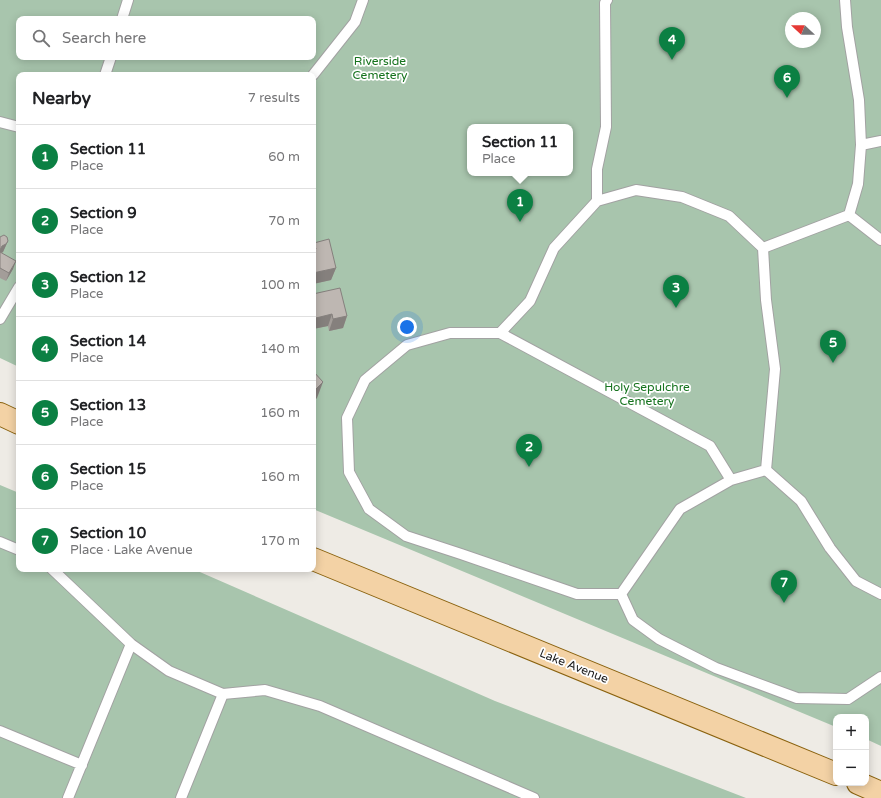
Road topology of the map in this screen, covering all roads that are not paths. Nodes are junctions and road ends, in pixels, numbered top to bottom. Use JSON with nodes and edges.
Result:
{"nodes":[{"id":1,"x":128,"y":0,"type":"edge"},
{"id":2,"x":363,"y":0,"type":"edge"},
{"id":3,"x":607,"y":0,"type":"edge"},
{"id":4,"x":845,"y":0,"type":"edge"},
{"id":5,"x":123,"y":16,"type":"edge"},
{"id":6,"x":110,"y":60,"type":"edge"},
{"id":7,"x":106,"y":72,"type":"edge"},
{"id":8,"x":315,"y":72,"type":"edge"},
{"id":9,"x":0,"y":122,"type":"edge"},
{"id":10,"x":16,"y":127,"type":"edge"},
{"id":11,"x":881,"y":141,"type":"edge"},
{"id":12,"x":861,"y":145,"type":"junction"},
{"id":13,"x":597,"y":201,"type":"junction"},
{"id":14,"x":849,"y":215,"type":"junction"},
{"id":15,"x":881,"y":240,"type":"edge"},
{"id":16,"x":763,"y":248,"type":"junction"},
{"id":17,"x":16,"y":292,"type":"edge"},
{"id":18,"x":0,"y":319,"type":"edge"},
{"id":19,"x":500,"y":333,"type":"junction"},
{"id":20,"x":0,"y":414,"type":"edge"},
{"id":21,"x":16,"y":422,"type":"edge"},
{"id":22,"x":766,"y":470,"type":"junction"},
{"id":23,"x":731,"y":480,"type":"junction"},
{"id":24,"x":0,"y":542,"type":"edge"},
{"id":25,"x":16,"y":549,"type":"edge"},
{"id":26,"x":316,"y":560,"type":"edge"},
{"id":27,"x":55,"y":572,"type":"edge"},
{"id":28,"x":621,"y":594,"type":"junction"},
{"id":29,"x":881,"y":594,"type":"edge"},
{"id":30,"x":131,"y":644,"type":"junction"},
{"id":31,"x":881,"y":677,"type":"edge"},
{"id":32,"x":223,"y":694,"type":"junction"},
{"id":33,"x":0,"y":731,"type":"edge"},
{"id":34,"x":82,"y":765,"type":"junction"},
{"id":35,"x":833,"y":773,"type":"edge"},
{"id":36,"x":865,"y":786,"type":"edge"},
{"id":37,"x":881,"y":793,"type":"edge"},
{"id":38,"x":68,"y":798,"type":"edge"},
{"id":39,"x":181,"y":798,"type":"edge"},
{"id":40,"x":534,"y":798,"type":"edge"}],
"edges":[{"from":1,"to":5,"type":"lane"},
{"from":2,"to":8,"type":"lane"},
{"from":3,"to":13,"type":"lane"},
{"from":4,"to":12,"type":"lane"},
{"from":6,"to":7,"type":"lane"},
{"from":9,"to":10,"type":"lane"},
{"from":11,"to":12,"type":"lane"},
{"from":12,"to":14,"type":"lane"},
{"from":13,"to":16,"type":"lane"},
{"from":13,"to":19,"type":"lane"},
{"from":14,"to":15,"type":"lane"},
{"from":14,"to":16,"type":"lane"},
{"from":16,"to":22,"type":"lane"},
{"from":17,"to":18,"type":"lane"},
{"from":19,"to":23,"type":"lane"},
{"from":19,"to":28,"type":"lane"},
{"from":20,"to":21,"type":"main road"},
{"from":22,"to":23,"type":"lane"},
{"from":22,"to":29,"type":"lane"},
{"from":23,"to":28,"type":"lane"},
{"from":24,"to":25,"type":"lane"},
{"from":26,"to":35,"type":"main road","name":"Lake Avenue"},
{"from":27,"to":30,"type":"lane"},
{"from":28,"to":31,"type":"lane"},
{"from":30,"to":32,"type":"lane"},
{"from":30,"to":34,"type":"lane"},
{"from":32,"to":39,"type":"lane"},
{"from":32,"to":40,"type":"lane"},
{"from":33,"to":34,"type":"lane"},
{"from":34,"to":38,"type":"lane"},
{"from":36,"to":37,"type":"main road"}]}
